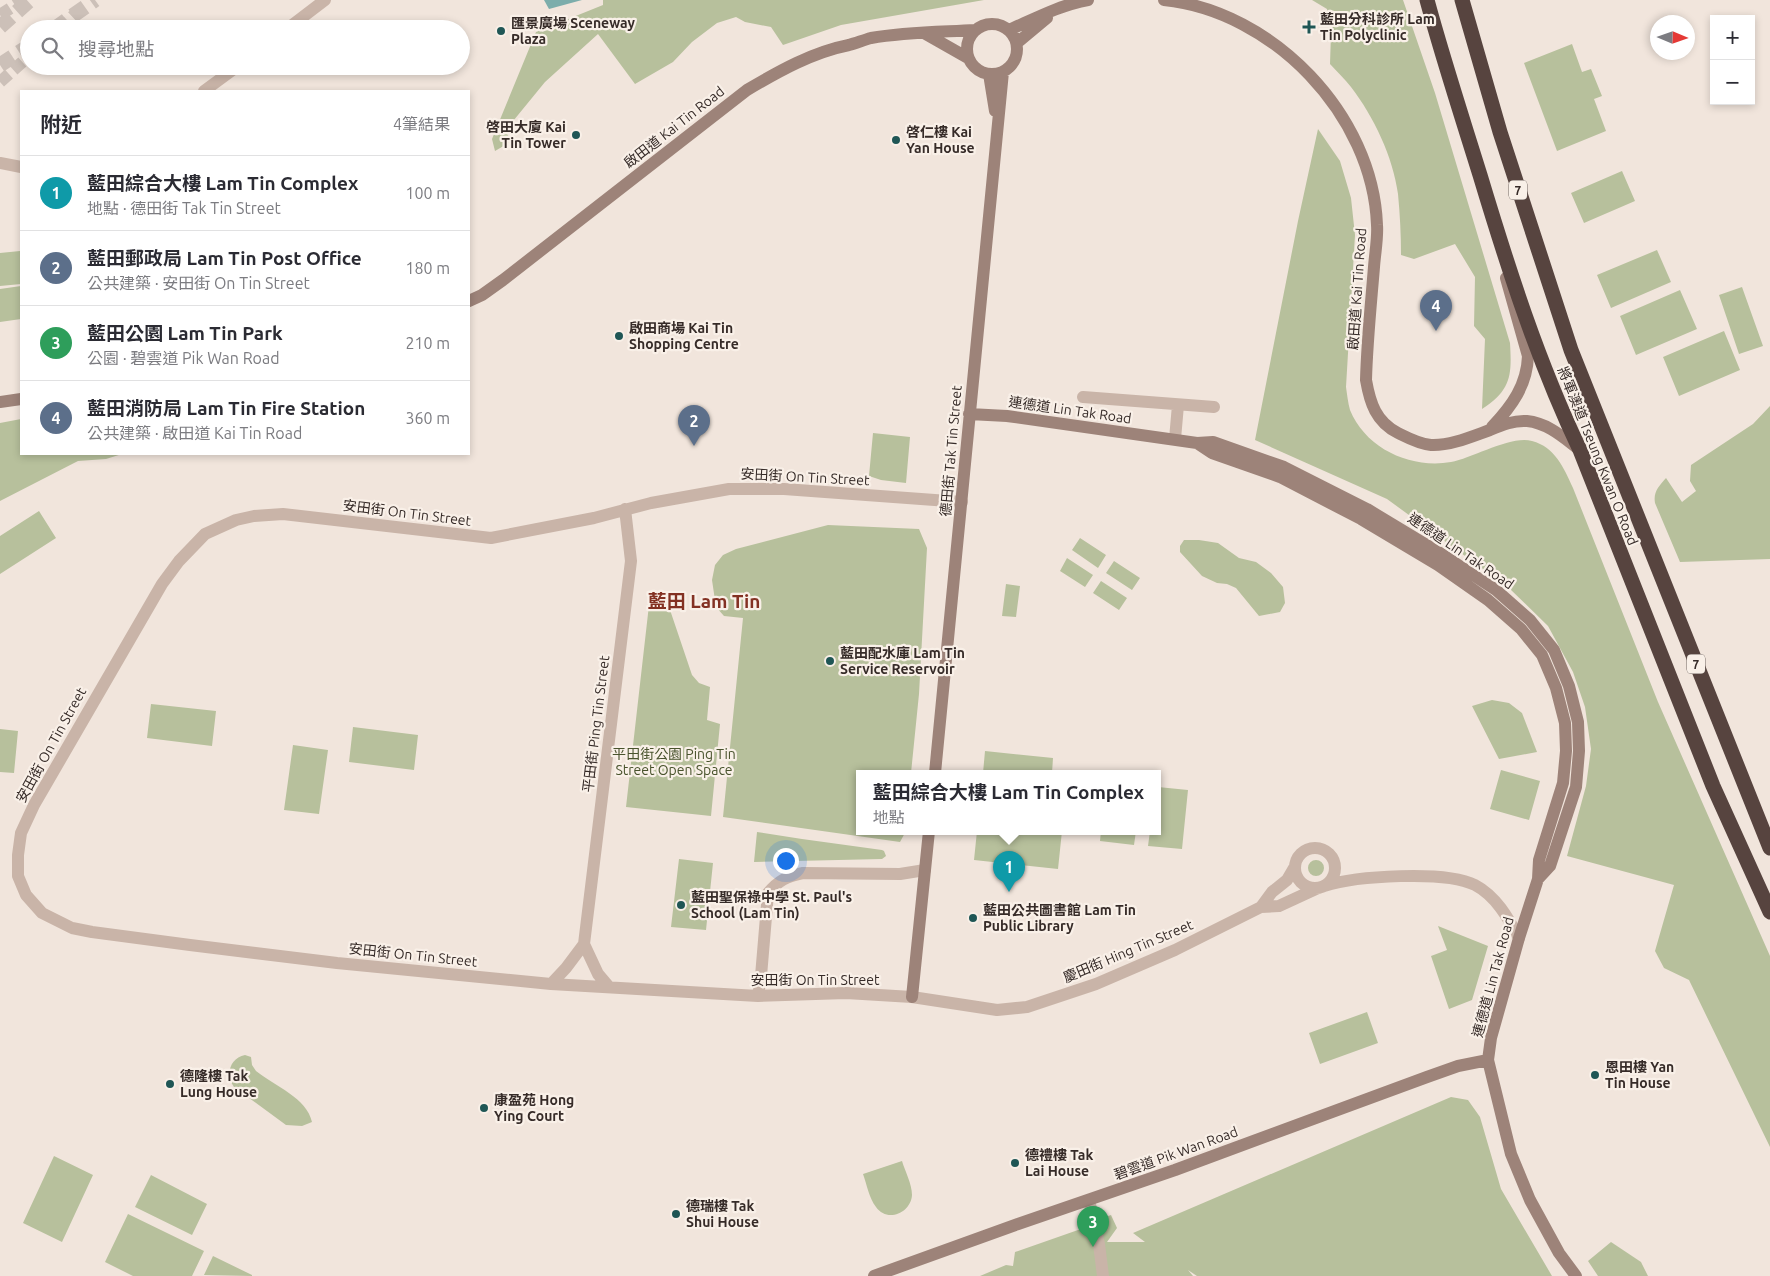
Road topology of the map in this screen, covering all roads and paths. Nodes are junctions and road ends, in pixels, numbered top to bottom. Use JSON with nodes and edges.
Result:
{"nodes":[{"id":1,"x":325,"y":0,"type":"edge"},
{"id":2,"x":1088,"y":0,"type":"edge"},
{"id":3,"x":1164,"y":0,"type":"edge"},
{"id":4,"x":1427,"y":0,"type":"edge"},
{"id":5,"x":1462,"y":0,"type":"edge"},
{"id":6,"x":1059,"y":8,"type":"junction"},
{"id":7,"x":299,"y":20,"type":"edge"},
{"id":8,"x":975,"y":30,"type":"junction"},
{"id":9,"x":1009,"y":30,"type":"junction"},
{"id":10,"x":924,"y":32,"type":"junction"},
{"id":11,"x":1017,"y":43,"type":"junction"},
{"id":12,"x":968,"y":58,"type":"junction"},
{"id":13,"x":1003,"y":72,"type":"junction"},
{"id":14,"x":989,"y":74,"type":"junction"},
{"id":15,"x":226,"y":75,"type":"edge"},
{"id":16,"x":205,"y":90,"type":"edge"},
{"id":17,"x":998,"y":131,"type":"junction"},
{"id":18,"x":0,"y":163,"type":"edge"},
{"id":19,"x":20,"y":167,"type":"edge"},
{"id":20,"x":1484,"y":188,"type":"junction"},
{"id":21,"x":470,"y":301,"type":"edge"},
{"id":22,"x":1083,"y":397,"type":"dead end"},
{"id":23,"x":20,"y":399,"type":"edge"},
{"id":24,"x":0,"y":402,"type":"edge"},
{"id":25,"x":1178,"y":405,"type":"junction"},
{"id":26,"x":1214,"y":407,"type":"dead end"},
{"id":27,"x":969,"y":414,"type":"junction"},
{"id":28,"x":1488,"y":430,"type":"junction"},
{"id":29,"x":1175,"y":439,"type":"junction"},
{"id":30,"x":1580,"y":450,"type":"junction"},
{"id":31,"x":962,"y":502,"type":"junction"},
{"id":32,"x":625,"y":509,"type":"junction"},
{"id":33,"x":935,"y":770,"type":"edge"},
{"id":34,"x":929,"y":835,"type":"edge"},
{"id":35,"x":1770,"y":848,"type":"edge"},
{"id":36,"x":1294,"y":868,"type":"junction"},
{"id":37,"x":925,"y":870,"type":"junction"},
{"id":38,"x":1321,"y":887,"type":"junction"},
{"id":39,"x":1261,"y":907,"type":"junction"},
{"id":40,"x":1770,"y":912,"type":"edge"},
{"id":41,"x":1518,"y":938,"type":"junction"},
{"id":42,"x":584,"y":944,"type":"junction"},
{"id":43,"x":551,"y":984,"type":"junction"},
{"id":44,"x":609,"y":987,"type":"junction"},
{"id":45,"x":758,"y":996,"type":"junction"},
{"id":46,"x":912,"y":997,"type":"junction"},
{"id":47,"x":1488,"y":1060,"type":"junction"},
{"id":48,"x":1089,"y":1200,"type":"junction"},
{"id":49,"x":874,"y":1276,"type":"edge"},
{"id":50,"x":1102,"y":1276,"type":"edge"},
{"id":51,"x":1576,"y":1276,"type":"edge"}],
"edges":[{"from":1,"to":7,"type":"street"},
{"from":2,"to":6,"type":"street"},
{"from":3,"to":28,"type":"street","name":"啟田道 Kai Tin Road"},
{"from":4,"to":20,"type":"highway","name":"將軍澳道 Tseung Kwan O Road","number":"7"},
{"from":5,"to":35,"type":"highway","name":"將軍澳道 Tseung Kwan O Road","number":"7"},
{"from":6,"to":9,"type":"street"},
{"from":6,"to":11,"type":"street"},
{"from":8,"to":9,"type":"street","name":"啟田道 Kai Tin Road"},
{"from":8,"to":10,"type":"street","name":"啟田道 Kai Tin Road"},
{"from":8,"to":12,"type":"street"},
{"from":9,"to":11,"type":"street"},
{"from":10,"to":12,"type":"street"},
{"from":10,"to":21,"type":"street","name":"啟田道 Kai Tin Road"},
{"from":11,"to":13,"type":"street"},
{"from":12,"to":14,"type":"street"},
{"from":13,"to":14,"type":"street"},
{"from":13,"to":17,"type":"street","name":"德田街 Tak Tin Street"},
{"from":14,"to":17,"type":"street","name":"德田街 Tak Tin Street"},
{"from":15,"to":16,"type":"street"},
{"from":17,"to":27,"type":"street","name":"德田街 Tak Tin Street"},
{"from":18,"to":19,"type":"street"},
{"from":20,"to":28,"type":"street","name":"啟田道 Kai Tin Road"},
{"from":20,"to":30,"type":"highway","name":"將軍澳道 Tseung Kwan O Road","number":"7"},
{"from":22,"to":25,"type":"street"},
{"from":23,"to":24,"type":"street"},
{"from":25,"to":26,"type":"street"},
{"from":25,"to":29,"type":"street"},
{"from":27,"to":29,"type":"street","name":"連德道 Lin Tak Road"},
{"from":27,"to":31,"type":"street","name":"德田街 Tak Tin Street"},
{"from":28,"to":30,"type":"street","name":"啟田道 Kai Tin Road"},
{"from":29,"to":41,"type":"street","name":"連德道 Lin Tak Road"},
{"from":30,"to":40,"type":"highway","name":"將軍澳道 Tseung Kwan O Road","number":"7"},
{"from":31,"to":32,"type":"street","name":"安田街 On Tin Street"},
{"from":31,"to":33,"type":"street","name":"德田街 Tak Tin Street"},
{"from":32,"to":42,"type":"street","name":"平田街 Ping Tin Street"},
{"from":32,"to":43,"type":"street","name":"安田街 On Tin Street"},
{"from":34,"to":37,"type":"street"},
{"from":36,"to":38,"type":"street"},
{"from":36,"to":38,"type":"street","name":"慶田街 Hing Tin Street"},
{"from":36,"to":39,"type":"street","name":"慶田街 Hing Tin Street"},
{"from":37,"to":45,"type":"street"},
{"from":37,"to":46,"type":"street"},
{"from":38,"to":39,"type":"street","name":"慶田街 Hing Tin Street"},
{"from":38,"to":41,"type":"street","name":"慶田街 Hing Tin Street"},
{"from":39,"to":46,"type":"street","name":"慶田街 Hing Tin Street"},
{"from":41,"to":47,"type":"street","name":"連德道 Lin Tak Road"},
{"from":42,"to":43,"type":"street"},
{"from":42,"to":44,"type":"street"},
{"from":43,"to":44,"type":"street","name":"安田街 On Tin Street"},
{"from":44,"to":45,"type":"street","name":"安田街 On Tin Street"},
{"from":45,"to":46,"type":"street","name":"安田街 On Tin Street"},
{"from":47,"to":48,"type":"street","name":"碧雲道 Pik Wan Road"},
{"from":47,"to":51,"type":"street","name":"連德道 Lin Tak Road"},
{"from":48,"to":49,"type":"street","name":"碧雲道 Pik Wan Road"},
{"from":48,"to":50,"type":"street"}]}
